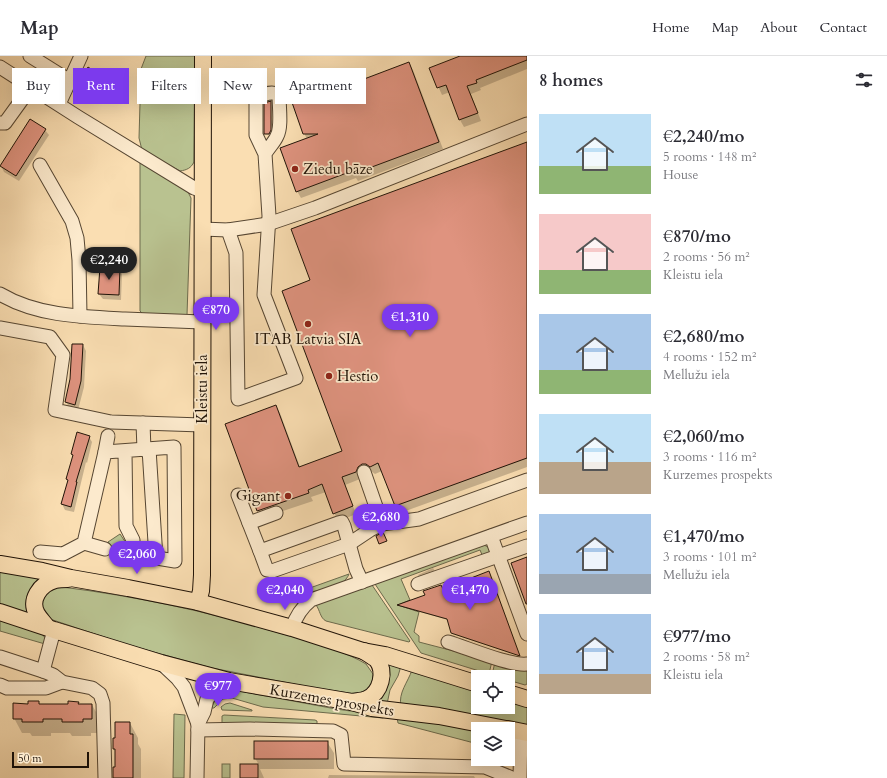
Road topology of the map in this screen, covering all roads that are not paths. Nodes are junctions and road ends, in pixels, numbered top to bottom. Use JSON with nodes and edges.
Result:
{"nodes":[{"id":1,"x":30,"y":56,"type":"edge"},
{"id":2,"x":81,"y":56,"type":"edge"},
{"id":3,"x":203,"y":56,"type":"edge"},
{"id":4,"x":0,"y":67,"type":"edge"},
{"id":5,"x":12,"y":75,"type":"edge"},
{"id":6,"x":70,"y":81,"type":"junction"},
{"id":7,"x":65,"y":91,"type":"edge"},
{"id":8,"x":19,"y":104,"type":"edge"},
{"id":9,"x":59,"y":104,"type":"edge"},
{"id":10,"x":0,"y":124,"type":"edge"},
{"id":11,"x":527,"y":124,"type":"edge"},
{"id":12,"x":265,"y":154,"type":"dead end"},
{"id":13,"x":40,"y":165,"type":"dead end"},
{"id":14,"x":203,"y":191,"type":"junction"},
{"id":15,"x":268,"y":224,"type":"junction"},
{"id":16,"x":202,"y":229,"type":"junction"},
{"id":17,"x":228,"y":230,"type":"junction"},
{"id":18,"x":0,"y":294,"type":"edge"},
{"id":19,"x":80,"y":316,"type":"junction"},
{"id":20,"x":202,"y":322,"type":"junction"},
{"id":21,"x":0,"y":328,"type":"edge"},
{"id":22,"x":143,"y":423,"type":"junction"},
{"id":23,"x":202,"y":425,"type":"junction"},
{"id":24,"x":108,"y":436,"type":"dead end"},
{"id":25,"x":146,"y":450,"type":"junction"},
{"id":26,"x":125,"y":451,"type":"junction"},
{"id":27,"x":105,"y":452,"type":"junction"},
{"id":28,"x":364,"y":472,"type":"dead end"},
{"id":29,"x":527,"y":480,"type":"edge"},
{"id":30,"x":238,"y":495,"type":"dead end"},
{"id":31,"x":276,"y":513,"type":"dead end"},
{"id":32,"x":249,"y":523,"type":"junction"},
{"id":33,"x":527,"y":523,"type":"edge"},
{"id":34,"x":382,"y":524,"type":"junction"},
{"id":35,"x":490,"y":536,"type":"junction"},
{"id":36,"x":84,"y":543,"type":"junction"},
{"id":37,"x":349,"y":544,"type":"junction"},
{"id":38,"x":527,"y":546,"type":"edge"},
{"id":39,"x":105,"y":549,"type":"dead end"},
{"id":40,"x":260,"y":551,"type":"junction"},
{"id":41,"x":40,"y":552,"type":"dead end"},
{"id":42,"x":498,"y":557,"type":"junction"},
{"id":43,"x":156,"y":558,"type":"junction"},
{"id":44,"x":0,"y":564,"type":"edge"},
{"id":45,"x":72,"y":578,"type":"junction"},
{"id":46,"x":362,"y":582,"type":"junction"},
{"id":47,"x":418,"y":584,"type":"dead end"},
{"id":48,"x":198,"y":602,"type":"junction"},
{"id":49,"x":0,"y":612,"type":"edge"},
{"id":50,"x":292,"y":628,"type":"junction"},
{"id":51,"x":50,"y":629,"type":"junction"},
{"id":52,"x":527,"y":634,"type":"edge"},
{"id":53,"x":448,"y":642,"type":"dead end"},
{"id":54,"x":363,"y":650,"type":"junction"},
{"id":55,"x":0,"y":657,"type":"edge"},
{"id":56,"x":0,"y":660,"type":"edge"},
{"id":57,"x":161,"y":663,"type":"junction"},
{"id":58,"x":527,"y":664,"type":"edge"},
{"id":59,"x":44,"y":671,"type":"junction"},
{"id":60,"x":62,"y":682,"type":"junction"},
{"id":61,"x":229,"y":682,"type":"junction"},
{"id":62,"x":471,"y":682,"type":"edge"},
{"id":63,"x":0,"y":685,"type":"edge"},
{"id":64,"x":515,"y":695,"type":"edge"},
{"id":65,"x":527,"y":699,"type":"edge"},
{"id":66,"x":352,"y":702,"type":"junction"},
{"id":67,"x":471,"y":722,"type":"edge"},
{"id":68,"x":198,"y":727,"type":"junction"},
{"id":69,"x":515,"y":731,"type":"edge"},
{"id":70,"x":105,"y":778,"type":"edge"},
{"id":71,"x":197,"y":778,"type":"edge"},
{"id":72,"x":512,"y":778,"type":"edge"},
{"id":73,"x":520,"y":778,"type":"edge"}],
"edges":[{"from":1,"to":6,"type":"street"},
{"from":2,"to":6,"type":"street"},
{"from":3,"to":14,"type":"main road","name":"Kleistu iela"},
{"from":4,"to":5,"type":"street"},
{"from":6,"to":7,"type":"street"},
{"from":8,"to":10,"type":"street"},
{"from":9,"to":14,"type":"street"},
{"from":11,"to":15,"type":"street"},
{"from":12,"to":15,"type":"street"},
{"from":13,"to":19,"type":"street"},
{"from":14,"to":16,"type":"main road","name":"Kleistu iela"},
{"from":15,"to":17,"type":"street"},
{"from":15,"to":17,"type":"street"},
{"from":16,"to":17,"type":"street"},
{"from":16,"to":20,"type":"main road","name":"Kleistu iela"},
{"from":18,"to":19,"type":"street"},
{"from":19,"to":20,"type":"street"},
{"from":20,"to":23,"type":"main road","name":"Kleistu iela"},
{"from":21,"to":22,"type":"street"},
{"from":22,"to":23,"type":"street"},
{"from":22,"to":25,"type":"street"},
{"from":23,"to":48,"type":"main road","name":"Kleistu iela"},
{"from":24,"to":27,"type":"street"},
{"from":25,"to":26,"type":"street"},
{"from":25,"to":43,"type":"street"},
{"from":25,"to":43,"type":"street"},
{"from":26,"to":27,"type":"street"},
{"from":26,"to":43,"type":"street"},
{"from":27,"to":36,"type":"street"},
{"from":28,"to":34,"type":"street"},
{"from":29,"to":34,"type":"street"},
{"from":30,"to":32,"type":"street"},
{"from":31,"to":32,"type":"street"},
{"from":32,"to":40,"type":"street"},
{"from":33,"to":35,"type":"street"},
{"from":34,"to":37,"type":"street"},
{"from":35,"to":42,"type":"street"},
{"from":35,"to":46,"type":"street"},
{"from":36,"to":39,"type":"street"},
{"from":36,"to":41,"type":"street"},
{"from":37,"to":40,"type":"street"},
{"from":37,"to":40,"type":"street"},
{"from":37,"to":46,"type":"street"},
{"from":38,"to":42,"type":"street"},
{"from":42,"to":47,"type":"street"},
{"from":42,"to":52,"type":"street"},
{"from":44,"to":45,"type":"main road"},
{"from":45,"to":48,"type":"main road"},
{"from":45,"to":51,"type":"main road"},
{"from":46,"to":50,"type":"street"},
{"from":48,"to":50,"type":"main road"},
{"from":49,"to":51,"type":"main road","name":"Kurzemes prospekts"},
{"from":50,"to":54,"type":"main road"},
{"from":51,"to":57,"type":"main road","name":"Kurzemes prospekts"},
{"from":51,"to":59,"type":"street"},
{"from":53,"to":58,"type":"street"},
{"from":54,"to":62,"type":"main road"},
{"from":54,"to":66,"type":"main road"},
{"from":55,"to":56,"type":"street"},
{"from":55,"to":59,"type":"street"},
{"from":57,"to":61,"type":"main road","name":"Kurzemes prospekts"},
{"from":57,"to":68,"type":"street"},
{"from":59,"to":60,"type":"street"},
{"from":60,"to":63,"type":"street"},
{"from":60,"to":70,"type":"street"},
{"from":61,"to":66,"type":"main road","name":"Kurzemes prospekts"},
{"from":61,"to":68,"type":"street"},
{"from":64,"to":65,"type":"main road"},
{"from":66,"to":67,"type":"main road","name":"Kurzemes prospekts"},
{"from":68,"to":71,"type":"street"},
{"from":68,"to":72,"type":"street"},
{"from":69,"to":73,"type":"street"}]}
